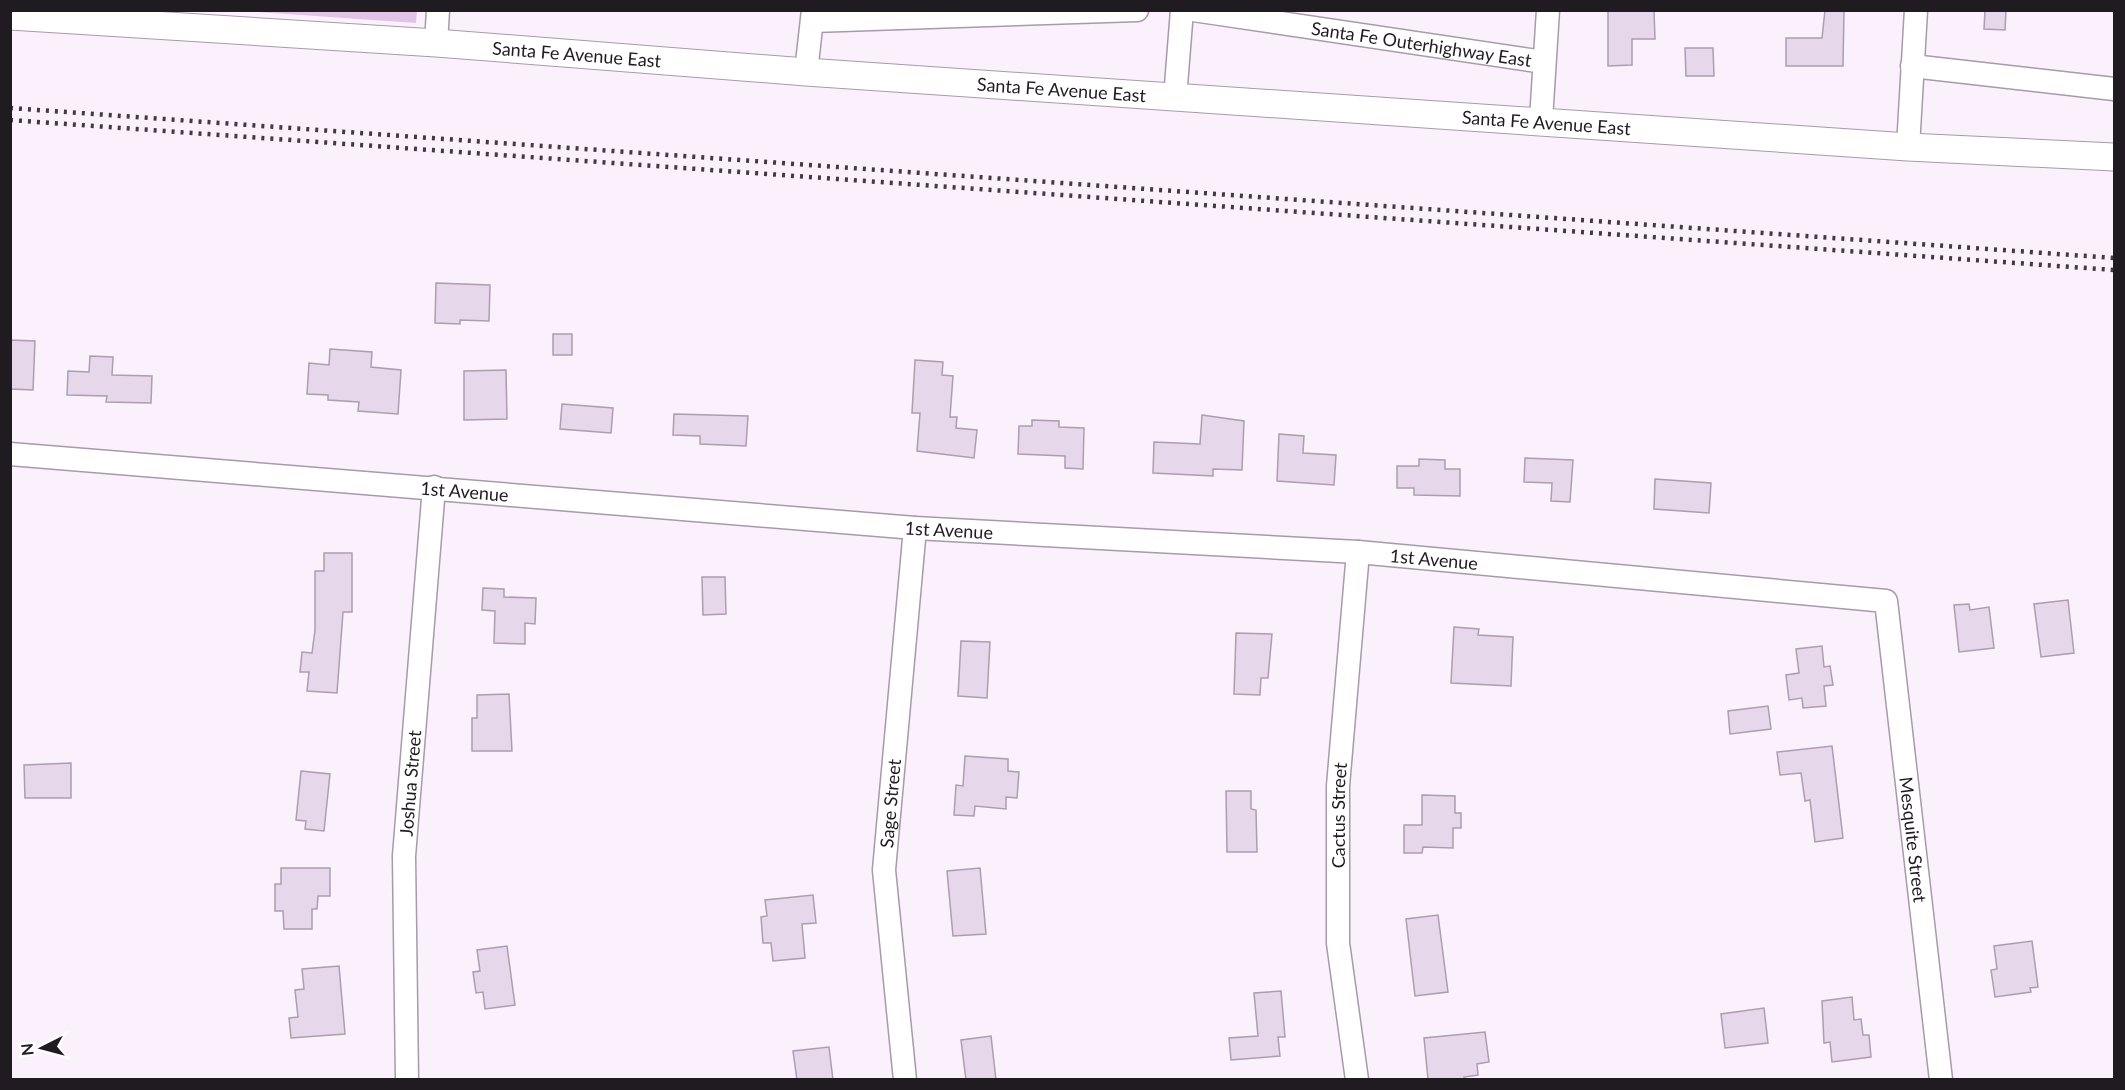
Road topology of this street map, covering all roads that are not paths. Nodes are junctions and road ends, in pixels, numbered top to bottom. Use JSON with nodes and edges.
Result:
{"nodes":[{"id":1,"x":438,"y":10,"type":"edge"},
{"id":2,"x":1137,"y":10,"type":"edge"},
{"id":3,"x":1182,"y":10,"type":"edge"},
{"id":4,"x":1193,"y":10,"type":"edge"},
{"id":5,"x":1548,"y":10,"type":"edge"},
{"id":6,"x":1916,"y":10,"type":"edge"},
{"id":7,"x":10,"y":16,"type":"edge"},
{"id":8,"x":813,"y":16,"type":"edge"},
{"id":9,"x":436,"y":43,"type":"junction"},
{"id":10,"x":1544,"y":62,"type":"junction"},
{"id":11,"x":1912,"y":66,"type":"junction"},
{"id":12,"x":806,"y":72,"type":"junction"},
{"id":13,"x":2115,"y":89,"type":"edge"},
{"id":14,"x":1175,"y":98,"type":"junction"},
{"id":15,"x":1541,"y":120,"type":"junction"},
{"id":16,"x":1908,"y":147,"type":"junction"},
{"id":17,"x":2115,"y":157,"type":"edge"},
{"id":18,"x":10,"y":454,"type":"edge"},
{"id":19,"x":434,"y":486,"type":"junction"},
{"id":20,"x":915,"y":528,"type":"junction"},
{"id":21,"x":1358,"y":552,"type":"junction"},
{"id":22,"x":1886,"y":601,"type":"joint"},
{"id":23,"x":407,"y":1080,"type":"edge"},
{"id":24,"x":905,"y":1080,"type":"edge"},
{"id":25,"x":1357,"y":1080,"type":"edge"},
{"id":26,"x":1941,"y":1080,"type":"edge"}],
"edges":[{"from":1,"to":9,"type":"street"},
{"from":2,"to":8,"type":"street"},
{"from":3,"to":14,"type":"street"},
{"from":4,"to":10,"type":"street","name":"Santa Fe Outerhighway East"},
{"from":5,"to":10,"type":"street"},
{"from":6,"to":11,"type":"street"},
{"from":7,"to":9,"type":"street","name":"Santa Fe Avenue East"},
{"from":8,"to":12,"type":"street"},
{"from":9,"to":12,"type":"street","name":"Santa Fe Avenue East"},
{"from":10,"to":15,"type":"street"},
{"from":11,"to":13,"type":"street"},
{"from":11,"to":16,"type":"street"},
{"from":12,"to":14,"type":"street","name":"Santa Fe Avenue East"},
{"from":14,"to":15,"type":"street","name":"Santa Fe Avenue East"},
{"from":15,"to":16,"type":"street","name":"Santa Fe Avenue East"},
{"from":16,"to":17,"type":"street","name":"Santa Fe Avenue East"},
{"from":18,"to":19,"type":"street","name":"1st Avenue"},
{"from":19,"to":20,"type":"street","name":"1st Avenue"},
{"from":19,"to":23,"type":"street","name":"Joshua Street"},
{"from":20,"to":21,"type":"street","name":"1st Avenue"},
{"from":20,"to":24,"type":"street","name":"Sage Street"},
{"from":21,"to":22,"type":"street","name":"1st Avenue"},
{"from":21,"to":25,"type":"street","name":"Cactus Street"},
{"from":22,"to":26,"type":"street","name":"Mesquite Street"}]}
